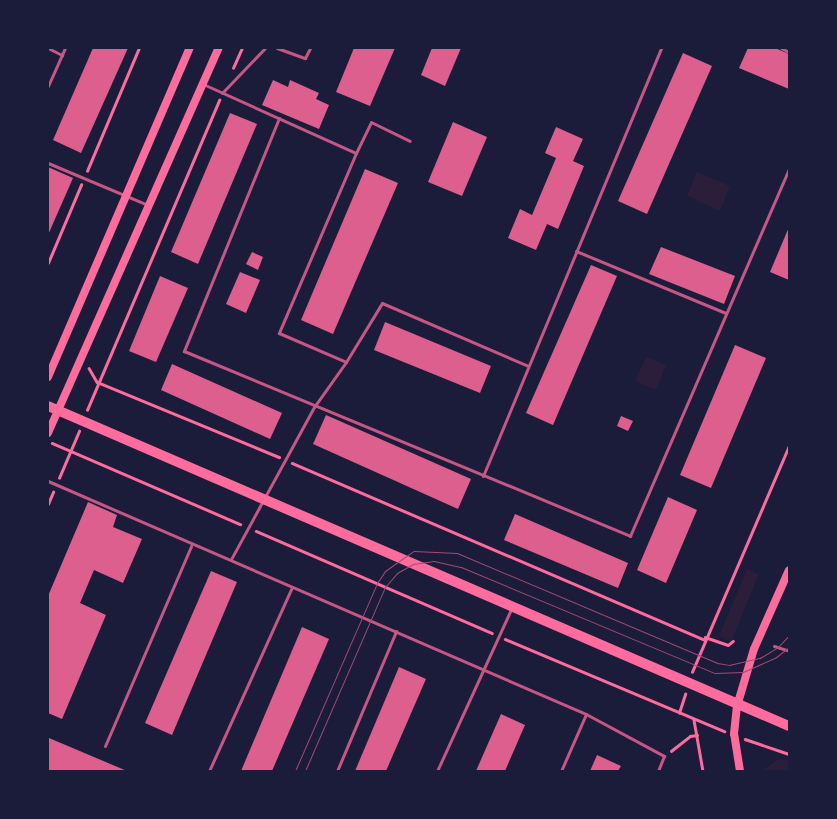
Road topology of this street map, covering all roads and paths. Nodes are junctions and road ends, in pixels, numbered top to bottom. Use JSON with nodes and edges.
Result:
{"nodes":[{"id":1,"x":48,"y":48,"type":"edge"},
{"id":2,"x":65,"y":48,"type":"edge"},
{"id":3,"x":139,"y":48,"type":"edge"},
{"id":4,"x":190,"y":48,"type":"edge"},
{"id":5,"x":219,"y":48,"type":"edge"},
{"id":6,"x":242,"y":48,"type":"edge"},
{"id":7,"x":265,"y":48,"type":"edge"},
{"id":8,"x":278,"y":48,"type":"edge"},
{"id":9,"x":310,"y":48,"type":"edge"},
{"id":10,"x":661,"y":48,"type":"edge"},
{"id":11,"x":781,"y":48,"type":"edge"},
{"id":12,"x":789,"y":52,"type":"edge"},
{"id":13,"x":62,"y":55,"type":"junction"},
{"id":14,"x":231,"y":74,"type":"dead end"},
{"id":15,"x":203,"y":84,"type":"junction"},
{"id":16,"x":48,"y":86,"type":"edge"},
{"id":17,"x":222,"y":93,"type":"junction"},
{"id":18,"x":279,"y":118,"type":"junction"},
{"id":19,"x":410,"y":141,"type":"dead end"},
{"id":20,"x":356,"y":153,"type":"junction"},
{"id":21,"x":48,"y":163,"type":"edge"},
{"id":22,"x":789,"y":168,"type":"edge"},
{"id":23,"x":84,"y":179,"type":"junction"},
{"id":24,"x":126,"y":195,"type":"junction"},
{"id":25,"x":151,"y":206,"type":"junction"},
{"id":26,"x":576,"y":251,"type":"junction"},
{"id":27,"x":48,"y":263,"type":"edge"},
{"id":28,"x":726,"y":313,"type":"junction"},
{"id":29,"x":346,"y":362,"type":"junction"},
{"id":30,"x":528,"y":366,"type":"junction"},
{"id":31,"x":48,"y":377,"type":"edge"},
{"id":32,"x":97,"y":382,"type":"junction"},
{"id":33,"x":48,"y":406,"type":"edge"},
{"id":34,"x":314,"y":407,"type":"junction"},
{"id":35,"x":58,"y":410,"type":"junction"},
{"id":36,"x":83,"y":422,"type":"junction"},
{"id":37,"x":48,"y":433,"type":"edge"},
{"id":38,"x":48,"y":441,"type":"edge"},
{"id":39,"x":789,"y":446,"type":"edge"},
{"id":40,"x":71,"y":451,"type":"junction"},
{"id":41,"x":284,"y":460,"type":"junction"},
{"id":42,"x":483,"y":476,"type":"junction"},
{"id":43,"x":48,"y":481,"type":"edge"},
{"id":44,"x":56,"y":485,"type":"junction"},
{"id":45,"x":262,"y":499,"type":"junction"},
{"id":46,"x":48,"y":504,"type":"edge"},
{"id":47,"x":247,"y":527,"type":"junction"},
{"id":48,"x":191,"y":546,"type":"junction"},
{"id":49,"x":230,"y":559,"type":"junction"},
{"id":50,"x":789,"y":570,"type":"edge"},
{"id":51,"x":291,"y":589,"type":"junction"},
{"id":52,"x":512,"y":607,"type":"junction"},
{"id":53,"x":396,"y":631,"type":"junction"},
{"id":54,"x":498,"y":636,"type":"junction"},
{"id":55,"x":705,"y":637,"type":"junction"},
{"id":56,"x":733,"y":641,"type":"dead end"},
{"id":57,"x":774,"y":646,"type":"dead end"},
{"id":58,"x":789,"y":651,"type":"edge"},
{"id":59,"x":484,"y":669,"type":"junction"},
{"id":60,"x":737,"y":706,"type":"junction"},
{"id":61,"x":679,"y":713,"type":"dead end"},
{"id":62,"x":586,"y":714,"type":"junction"},
{"id":63,"x":694,"y":720,"type":"dead end"},
{"id":64,"x":789,"y":726,"type":"edge"},
{"id":65,"x":105,"y":746,"type":"dead end"},
{"id":66,"x":209,"y":771,"type":"edge"},
{"id":67,"x":337,"y":771,"type":"edge"},
{"id":68,"x":437,"y":771,"type":"edge"},
{"id":69,"x":561,"y":771,"type":"edge"},
{"id":70,"x":658,"y":771,"type":"edge"},
{"id":71,"x":703,"y":771,"type":"edge"},
{"id":72,"x":740,"y":771,"type":"edge"}],
"edges":[{"from":1,"to":13,"type":"lane"},
{"from":2,"to":13,"type":"lane"},
{"from":3,"to":23,"type":"path"},
{"from":4,"to":24,"type":"main road"},
{"from":5,"to":15,"type":"main road"},
{"from":6,"to":14,"type":"path"},
{"from":7,"to":17,"type":"lane"},
{"from":8,"to":9,"type":"lane"},
{"from":10,"to":26,"type":"lane"},
{"from":11,"to":12,"type":"lane"},
{"from":13,"to":16,"type":"lane"},
{"from":15,"to":17,"type":"lane"},
{"from":15,"to":25,"type":"main road"},
{"from":17,"to":18,"type":"lane"},
{"from":17,"to":32,"type":"path"},
{"from":18,"to":20,"type":"lane"},
{"from":18,"to":34,"type":"lane"},
{"from":19,"to":20,"type":"lane"},
{"from":20,"to":29,"type":"lane"},
{"from":21,"to":23,"type":"lane"},
{"from":22,"to":28,"type":"lane"},
{"from":23,"to":24,"type":"lane"},
{"from":23,"to":27,"type":"path"},
{"from":24,"to":25,"type":"lane"},
{"from":24,"to":31,"type":"main road"},
{"from":25,"to":35,"type":"main road"},
{"from":26,"to":28,"type":"lane"},
{"from":26,"to":30,"type":"lane"},
{"from":28,"to":42,"type":"lane"},
{"from":29,"to":30,"type":"lane"},
{"from":29,"to":34,"type":"lane"},
{"from":30,"to":42,"type":"lane"},
{"from":32,"to":36,"type":"path"},
{"from":32,"to":41,"type":"path"},
{"from":33,"to":35,"type":"main road"},
{"from":34,"to":41,"type":"lane"},
{"from":34,"to":42,"type":"lane"},
{"from":35,"to":36,"type":"main road"},
{"from":35,"to":37,"type":"main road"},
{"from":36,"to":40,"type":"path"},
{"from":36,"to":45,"type":"main road"},
{"from":38,"to":40,"type":"path"},
{"from":39,"to":55,"type":"path"},
{"from":40,"to":44,"type":"path"},
{"from":40,"to":47,"type":"path"},
{"from":41,"to":45,"type":"lane"},
{"from":41,"to":55,"type":"path"},
{"from":43,"to":44,"type":"lane"},
{"from":44,"to":46,"type":"path"},
{"from":44,"to":48,"type":"lane"},
{"from":45,"to":47,"type":"lane"},
{"from":45,"to":52,"type":"main road"},
{"from":47,"to":49,"type":"lane"},
{"from":47,"to":54,"type":"path"},
{"from":48,"to":49,"type":"lane"},
{"from":48,"to":65,"type":"lane"},
{"from":49,"to":51,"type":"lane"},
{"from":50,"to":60,"type":"main road"},
{"from":51,"to":53,"type":"lane"},
{"from":51,"to":66,"type":"lane"},
{"from":52,"to":54,"type":"lane"},
{"from":52,"to":60,"type":"main road"},
{"from":53,"to":59,"type":"lane"},
{"from":53,"to":67,"type":"lane"},
{"from":54,"to":59,"type":"lane"},
{"from":54,"to":61,"type":"path"},
{"from":55,"to":56,"type":"path"},
{"from":57,"to":58,"type":"lane"},
{"from":59,"to":62,"type":"lane"},
{"from":59,"to":68,"type":"lane"},
{"from":60,"to":64,"type":"main road"},
{"from":60,"to":72,"type":"main road"},
{"from":62,"to":69,"type":"lane"},
{"from":62,"to":70,"type":"lane"},
{"from":63,"to":71,"type":"path"}]}
